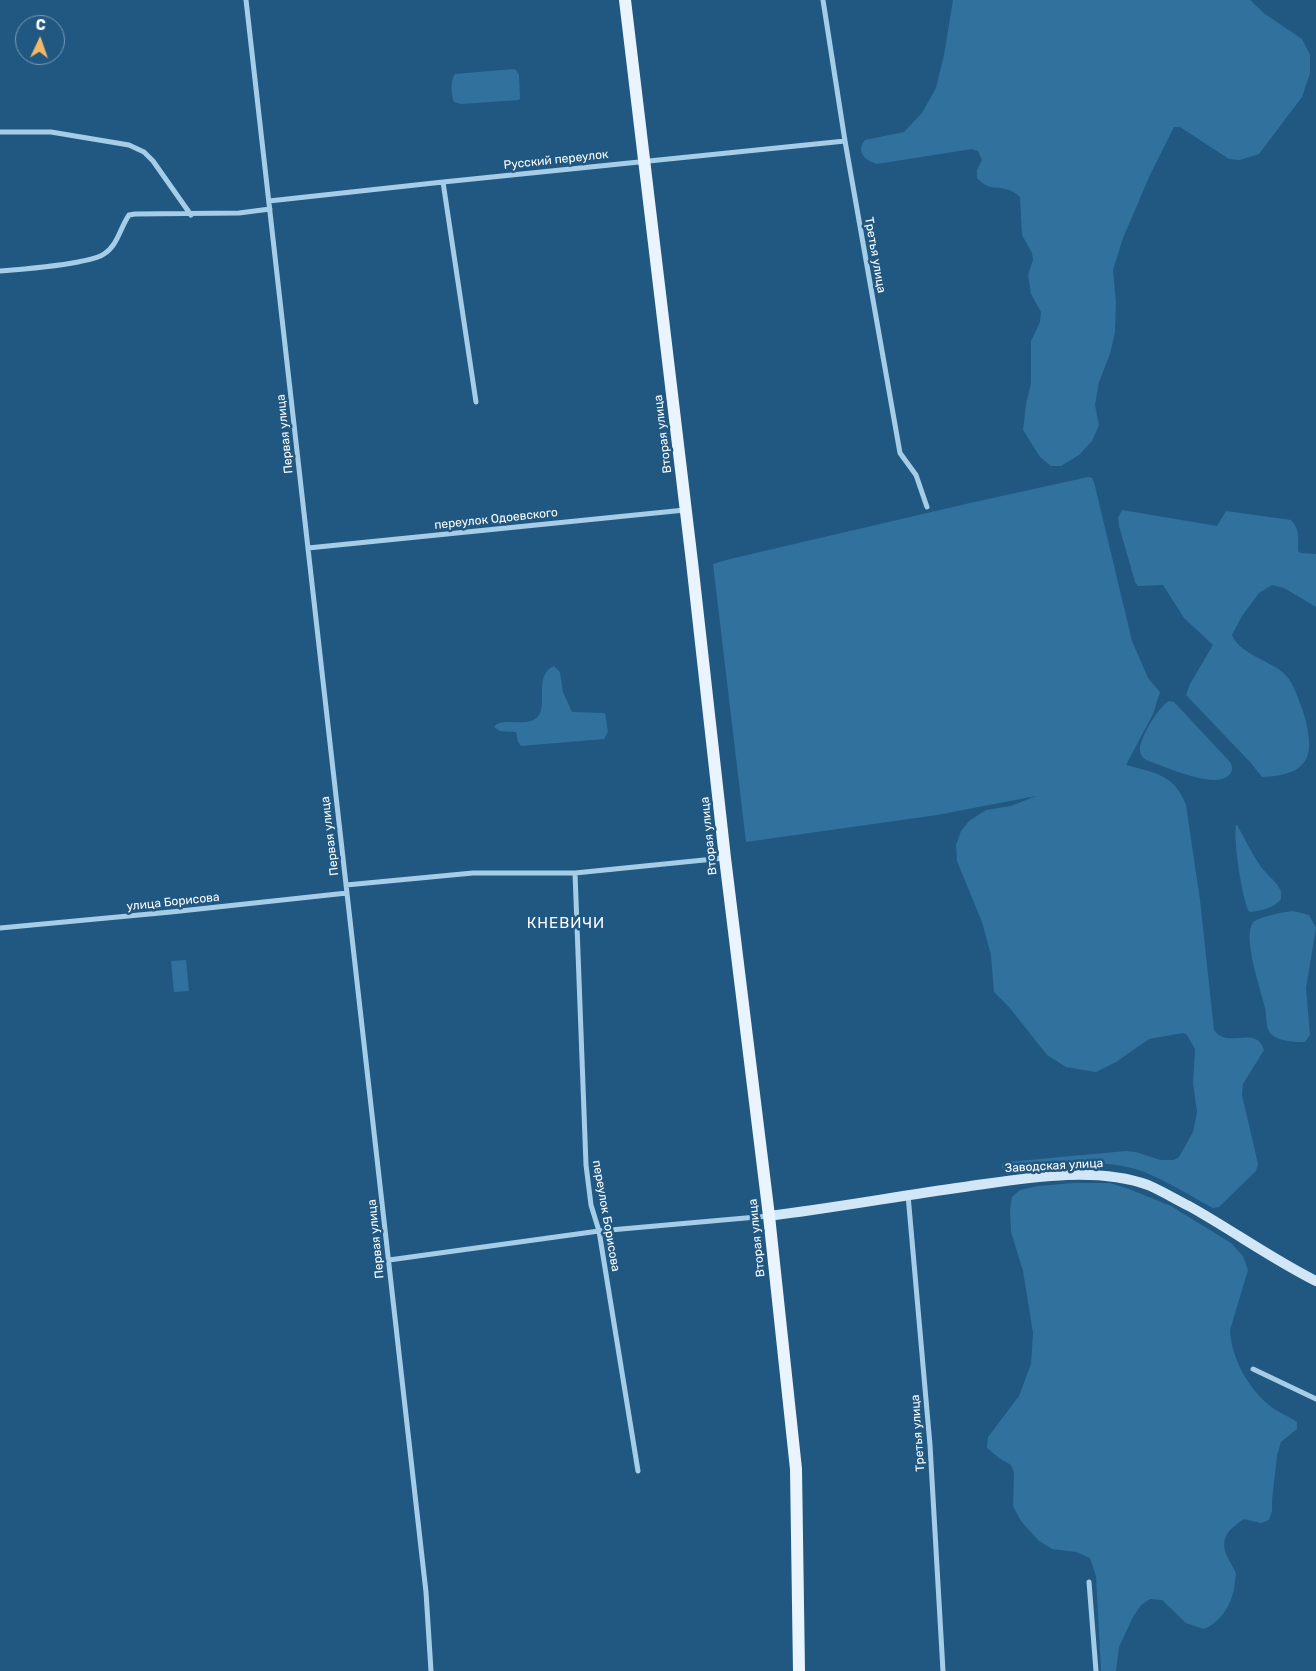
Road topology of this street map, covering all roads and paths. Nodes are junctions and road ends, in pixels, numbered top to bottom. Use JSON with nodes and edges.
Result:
{"nodes":[{"id":1,"x":246,"y":0,"type":"edge"},
{"id":2,"x":625,"y":0,"type":"edge"},
{"id":3,"x":823,"y":0,"type":"edge"},
{"id":4,"x":0,"y":132,"type":"edge"},
{"id":5,"x":845,"y":141,"type":"junction"},
{"id":6,"x":644,"y":161,"type":"junction"},
{"id":7,"x":443,"y":182,"type":"junction"},
{"id":8,"x":269,"y":201,"type":"junction"},
{"id":9,"x":270,"y":209,"type":"junction"},
{"id":10,"x":192,"y":215,"type":"junction"},
{"id":11,"x":0,"y":271,"type":"edge"},
{"id":12,"x":476,"y":402,"type":"dead end"},
{"id":13,"x":927,"y":507,"type":"dead end"},
{"id":14,"x":686,"y":510,"type":"junction"},
{"id":15,"x":308,"y":548,"type":"junction"},
{"id":16,"x":725,"y":858,"type":"junction"},
{"id":17,"x":575,"y":872,"type":"junction"},
{"id":18,"x":346,"y":885,"type":"junction"},
{"id":19,"x":347,"y":893,"type":"junction"},
{"id":20,"x":0,"y":928,"type":"edge"},
{"id":21,"x":908,"y":1195,"type":"junction"},
{"id":22,"x":769,"y":1216,"type":"junction"},
{"id":23,"x":599,"y":1231,"type":"junction"},
{"id":24,"x":389,"y":1260,"type":"junction"},
{"id":25,"x":1316,"y":1281,"type":"edge"},
{"id":26,"x":1253,"y":1369,"type":"dead end"},
{"id":27,"x":1316,"y":1399,"type":"edge"},
{"id":28,"x":638,"y":1471,"type":"dead end"},
{"id":29,"x":1089,"y":1582,"type":"dead end"},
{"id":30,"x":431,"y":1671,"type":"edge"},
{"id":31,"x":799,"y":1671,"type":"edge"},
{"id":32,"x":943,"y":1671,"type":"edge"},
{"id":33,"x":1096,"y":1671,"type":"edge"}],
"edges":[{"from":1,"to":8,"type":"street","name":"Первая улица"},
{"from":2,"to":6,"type":"main road","name":"Вторая улица"},
{"from":3,"to":5,"type":"street","name":"Третья улица"},
{"from":4,"to":10,"type":"street"},
{"from":5,"to":6,"type":"street","name":"Русский переулок"},
{"from":5,"to":13,"type":"street","name":"Третья улица"},
{"from":6,"to":7,"type":"street","name":"Русский переулок"},
{"from":6,"to":14,"type":"main road","name":"Вторая улица"},
{"from":7,"to":8,"type":"street","name":"Русский переулок"},
{"from":7,"to":12,"type":"street"},
{"from":8,"to":9,"type":"street","name":"Первая улица"},
{"from":9,"to":10,"type":"street"},
{"from":9,"to":15,"type":"street","name":"Первая улица"},
{"from":10,"to":11,"type":"street"},
{"from":14,"to":15,"type":"street","name":"переулок Одоевского"},
{"from":14,"to":16,"type":"main road","name":"Вторая улица"},
{"from":15,"to":18,"type":"street","name":"Первая улица"},
{"from":16,"to":17,"type":"street"},
{"from":16,"to":22,"type":"main road","name":"Вторая улица"},
{"from":17,"to":18,"type":"street"},
{"from":17,"to":23,"type":"street","name":"переулок Борисова"},
{"from":18,"to":19,"type":"street","name":"Первая улица"},
{"from":19,"to":20,"type":"street","name":"улица Борисова"},
{"from":19,"to":24,"type":"street","name":"Первая улица"},
{"from":21,"to":22,"type":"street","name":"Заводская улица"},
{"from":21,"to":25,"type":"street","name":"Заводская улица"},
{"from":21,"to":32,"type":"street","name":"Третья улица"},
{"from":22,"to":23,"type":"street"},
{"from":22,"to":31,"type":"main road","name":"Вторая улица"},
{"from":23,"to":24,"type":"street"},
{"from":23,"to":28,"type":"street","name":"переулок Борисова"},
{"from":24,"to":30,"type":"street","name":"Первая улица"},
{"from":26,"to":27,"type":"street"},
{"from":29,"to":33,"type":"street"}]}
